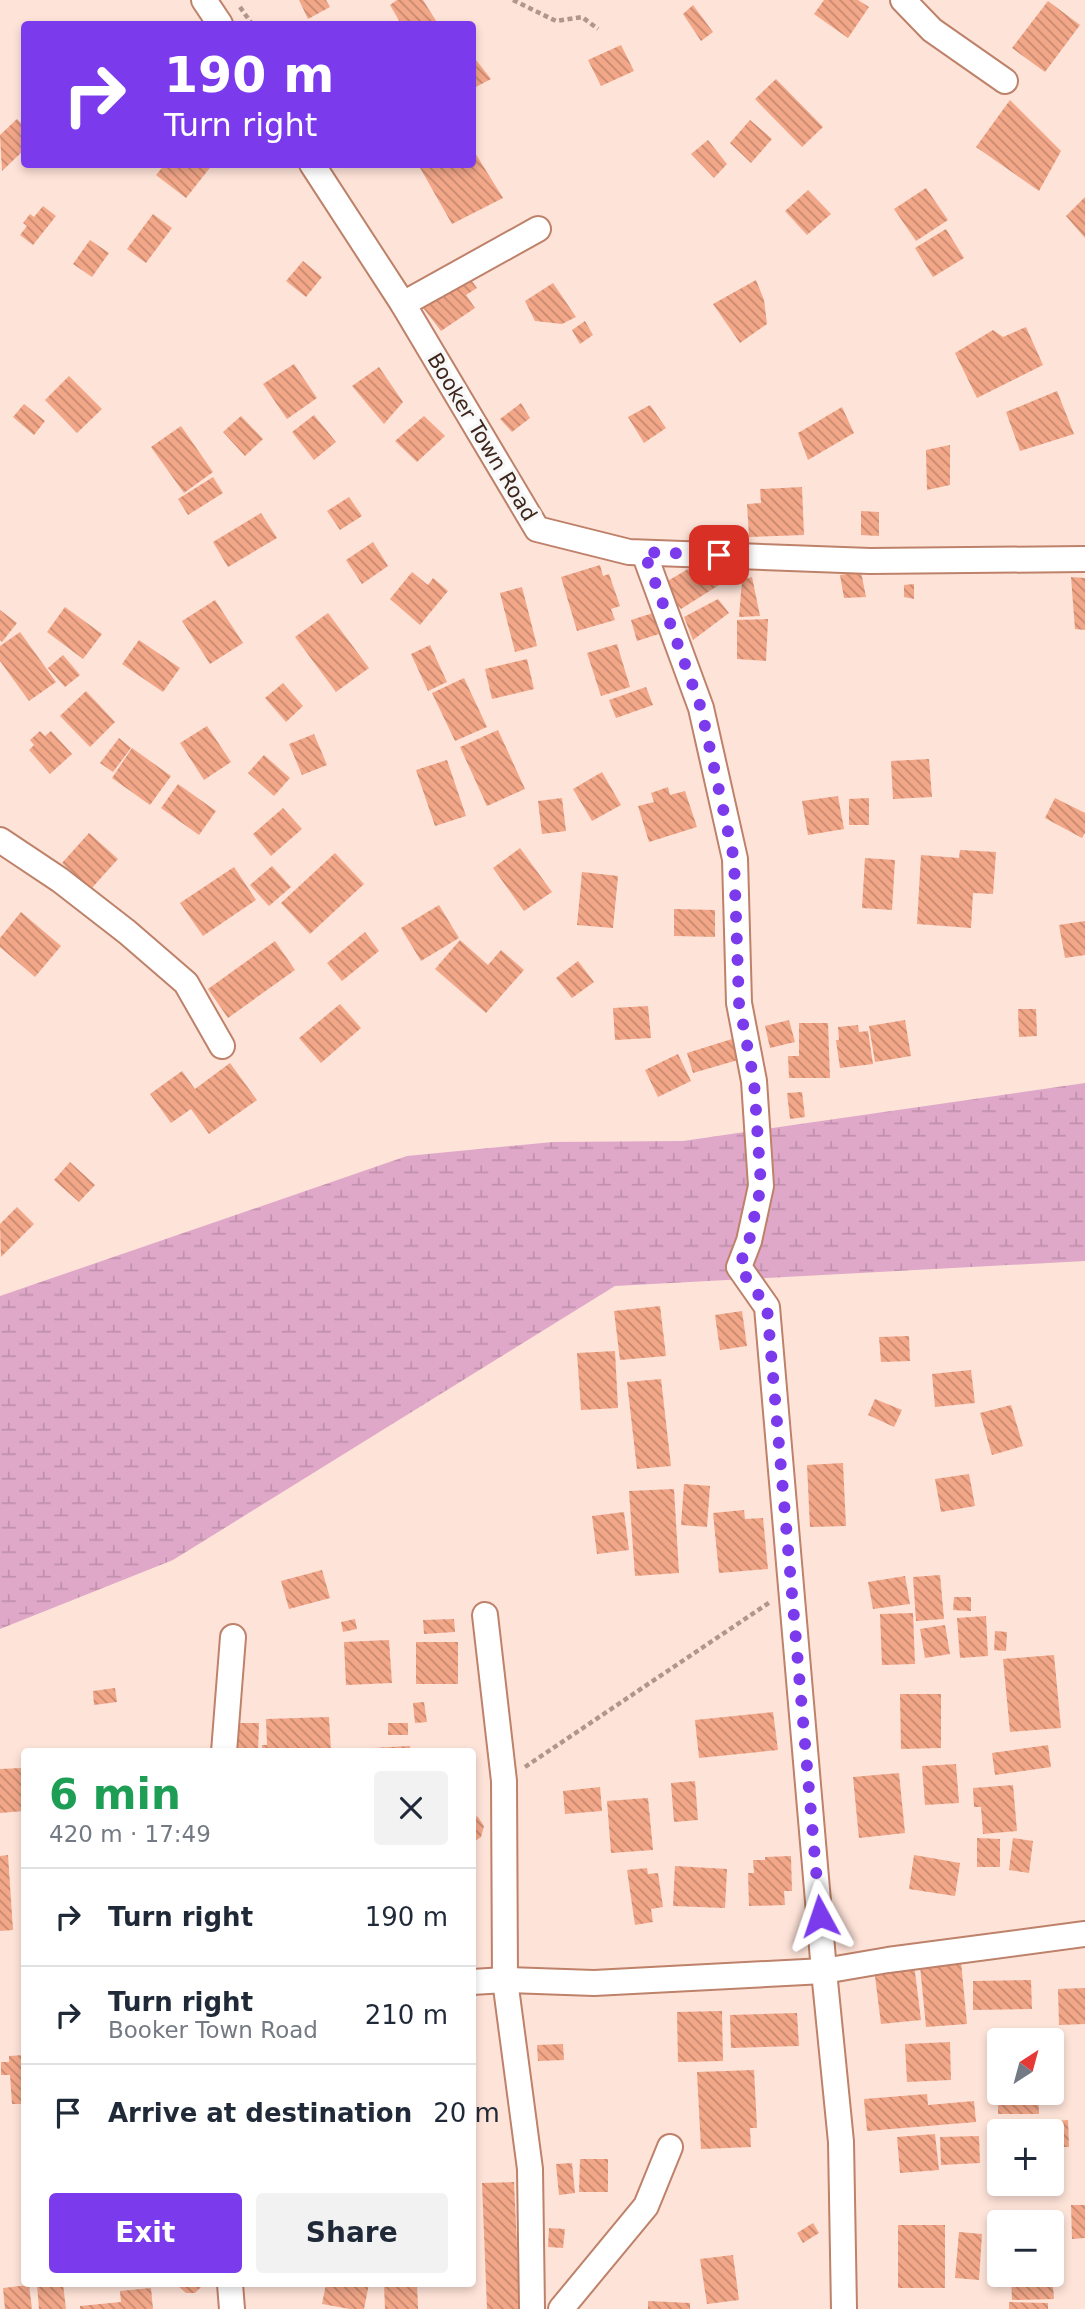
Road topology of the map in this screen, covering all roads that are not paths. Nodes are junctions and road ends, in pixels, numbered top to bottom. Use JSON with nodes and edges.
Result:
{"nodes":[{"id":1,"x":204,"y":0,"type":"edge"},
{"id":2,"x":903,"y":0,"type":"edge"},
{"id":3,"x":218,"y":21,"type":"edge"},
{"id":4,"x":1006,"y":81,"type":"dead end"},
{"id":5,"x":315,"y":168,"type":"edge"},
{"id":6,"x":538,"y":229,"type":"dead end"},
{"id":7,"x":402,"y":304,"type":"junction"},
{"id":8,"x":644,"y":552,"type":"junction"},
{"id":9,"x":1085,"y":559,"type":"edge"},
{"id":10,"x":0,"y":840,"type":"edge"},
{"id":11,"x":222,"y":1046,"type":"dead end"},
{"id":12,"x":485,"y":1615,"type":"dead end"},
{"id":13,"x":233,"y":1637,"type":"dead end"},
{"id":14,"x":224,"y":1748,"type":"edge"},
{"id":15,"x":1085,"y":1934,"type":"edge"},
{"id":16,"x":824,"y":1971,"type":"junction"},
{"id":17,"x":505,"y":1980,"type":"junction"},
{"id":18,"x":476,"y":1982,"type":"edge"},
{"id":19,"x":670,"y":2147,"type":"dead end"},
{"id":20,"x":230,"y":2287,"type":"edge"},
{"id":21,"x":232,"y":2309,"type":"edge"},
{"id":22,"x":532,"y":2309,"type":"edge"},
{"id":23,"x":561,"y":2309,"type":"edge"},
{"id":24,"x":844,"y":2309,"type":"edge"}],
"edges":[{"from":1,"to":3,"type":"street"},
{"from":2,"to":4,"type":"street"},
{"from":5,"to":7,"type":"street","name":"Booker Town Road"},
{"from":6,"to":7,"type":"street"},
{"from":7,"to":8,"type":"street","name":"Booker Town Road"},
{"from":8,"to":9,"type":"street","name":"Booker Town Road"},
{"from":8,"to":16,"type":"street"},
{"from":10,"to":11,"type":"street"},
{"from":12,"to":17,"type":"street"},
{"from":13,"to":14,"type":"street"},
{"from":15,"to":16,"type":"street"},
{"from":16,"to":17,"type":"street"},
{"from":16,"to":24,"type":"street"},
{"from":17,"to":18,"type":"street"},
{"from":17,"to":22,"type":"street"},
{"from":19,"to":23,"type":"street"},
{"from":20,"to":21,"type":"street"}]}
